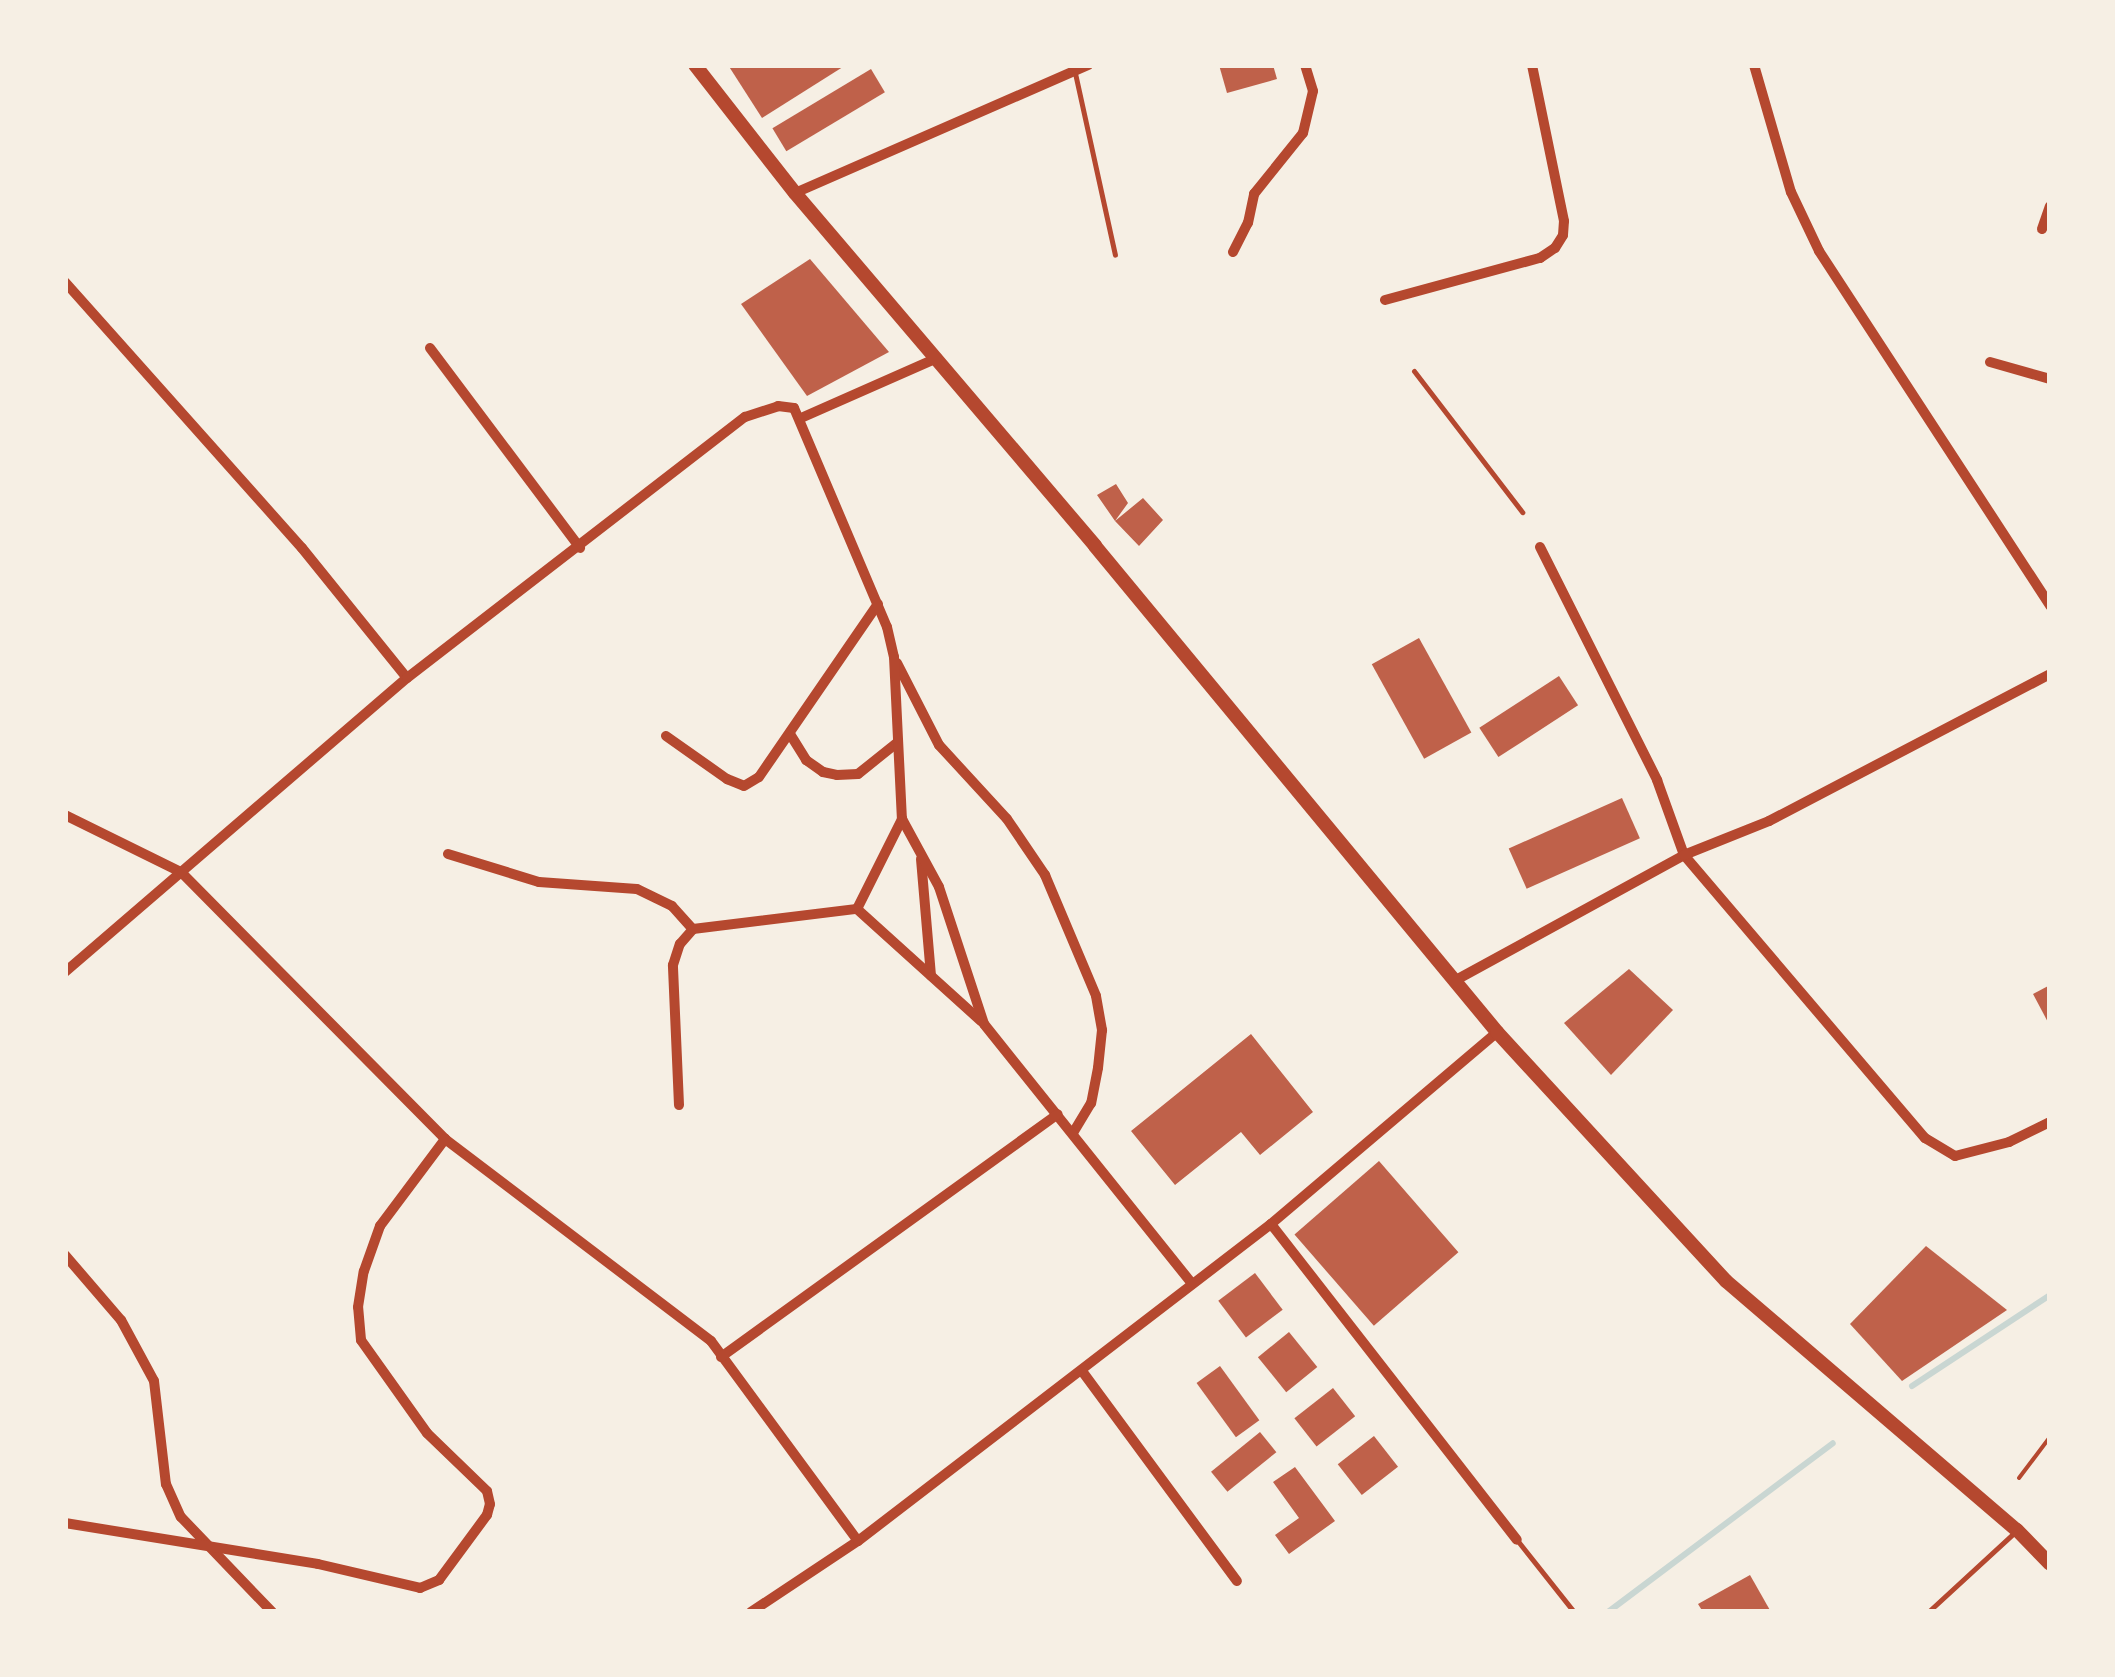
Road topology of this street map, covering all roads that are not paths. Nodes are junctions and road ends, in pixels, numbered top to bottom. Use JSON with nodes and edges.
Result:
{"nodes":[{"id":1,"x":695,"y":65,"type":"edge"},
{"id":2,"x":1088,"y":65,"type":"edge"},
{"id":3,"x":1305,"y":65,"type":"edge"},
{"id":4,"x":1532,"y":65,"type":"edge"},
{"id":5,"x":1754,"y":65,"type":"edge"},
{"id":6,"x":1074,"y":70,"type":"junction"},
{"id":7,"x":795,"y":193,"type":"junction"},
{"id":8,"x":2050,"y":206,"type":"edge"},
{"id":9,"x":2042,"y":229,"type":"dead end"},
{"id":10,"x":1234,"y":252,"type":"dead end"},
{"id":11,"x":1115,"y":255,"type":"dead end"},
{"id":12,"x":65,"y":282,"type":"edge"},
{"id":13,"x":1385,"y":300,"type":"dead end"},
{"id":14,"x":430,"y":348,"type":"dead end"},
{"id":15,"x":937,"y":358,"type":"junction"},
{"id":16,"x":1990,"y":362,"type":"dead end"},
{"id":17,"x":1414,"y":371,"type":"dead end"},
{"id":18,"x":2050,"y":379,"type":"edge"},
{"id":19,"x":801,"y":418,"type":"junction"},
{"id":20,"x":1522,"y":512,"type":"dead end"},
{"id":21,"x":580,"y":548,"type":"junction"},
{"id":22,"x":1540,"y":548,"type":"dead end"},
{"id":23,"x":878,"y":604,"type":"junction"},
{"id":24,"x":2050,"y":606,"type":"edge"},
{"id":25,"x":894,"y":657,"type":"junction"},
{"id":26,"x":407,"y":678,"type":"junction"},
{"id":27,"x":2048,"y":679,"type":"edge"},
{"id":28,"x":790,"y":734,"type":"junction"},
{"id":29,"x":666,"y":736,"type":"dead end"},
{"id":30,"x":898,"y":742,"type":"junction"},
{"id":31,"x":65,"y":815,"type":"edge"},
{"id":32,"x":902,"y":819,"type":"junction"},
{"id":33,"x":920,"y":853,"type":"junction"},
{"id":34,"x":448,"y":854,"type":"dead end"},
{"id":35,"x":1684,"y":855,"type":"junction"},
{"id":36,"x":181,"y":872,"type":"junction"},
{"id":37,"x":857,"y":909,"type":"junction"},
{"id":38,"x":693,"y":929,"type":"junction"},
{"id":39,"x":65,"y":972,"type":"edge"},
{"id":40,"x":931,"y":976,"type":"junction"},
{"id":41,"x":1456,"y":980,"type":"junction"},
{"id":42,"x":984,"y":1024,"type":"junction"},
{"id":43,"x":1497,"y":1032,"type":"junction"},
{"id":44,"x":679,"y":1105,"type":"dead end"},
{"id":45,"x":1058,"y":1114,"type":"junction"},
{"id":46,"x":2050,"y":1122,"type":"edge"},
{"id":47,"x":1073,"y":1133,"type":"junction"},
{"id":48,"x":445,"y":1139,"type":"junction"},
{"id":49,"x":1271,"y":1224,"type":"junction"},
{"id":50,"x":65,"y":1255,"type":"edge"},
{"id":51,"x":1192,"y":1284,"type":"junction"},
{"id":52,"x":721,"y":1357,"type":"junction"},
{"id":53,"x":1082,"y":1371,"type":"junction"},
{"id":54,"x":65,"y":1523,"type":"edge"},
{"id":55,"x":2016,"y":1530,"type":"junction"},
{"id":56,"x":1517,"y":1540,"type":"joint"},
{"id":57,"x":858,"y":1541,"type":"junction"},
{"id":58,"x":206,"y":1546,"type":"junction"},
{"id":59,"x":2050,"y":1564,"type":"edge"},
{"id":60,"x":1236,"y":1581,"type":"dead end"},
{"id":61,"x":272,"y":1612,"type":"edge"},
{"id":62,"x":751,"y":1612,"type":"edge"},
{"id":63,"x":1574,"y":1612,"type":"edge"},
{"id":64,"x":1928,"y":1612,"type":"edge"}],
"edges":[{"from":1,"to":7,"type":"main road"},
{"from":2,"to":6,"type":"street"},
{"from":3,"to":10,"type":"street"},
{"from":4,"to":13,"type":"street"},
{"from":5,"to":24,"type":"street"},
{"from":6,"to":7,"type":"street"},
{"from":6,"to":11,"type":"lane"},
{"from":7,"to":15,"type":"main road"},
{"from":8,"to":9,"type":"street"},
{"from":12,"to":26,"type":"street"},
{"from":14,"to":21,"type":"street"},
{"from":15,"to":19,"type":"street"},
{"from":15,"to":41,"type":"main road"},
{"from":16,"to":18,"type":"street"},
{"from":17,"to":20,"type":"lane"},
{"from":19,"to":21,"type":"street"},
{"from":19,"to":23,"type":"street"},
{"from":21,"to":26,"type":"street"},
{"from":22,"to":35,"type":"street"},
{"from":23,"to":25,"type":"street"},
{"from":23,"to":28,"type":"street"},
{"from":25,"to":30,"type":"street"},
{"from":25,"to":47,"type":"street"},
{"from":26,"to":36,"type":"street"},
{"from":27,"to":35,"type":"street"},
{"from":28,"to":29,"type":"street"},
{"from":28,"to":30,"type":"street"},
{"from":30,"to":32,"type":"street"},
{"from":31,"to":36,"type":"street"},
{"from":32,"to":33,"type":"street"},
{"from":32,"to":37,"type":"street"},
{"from":33,"to":40,"type":"street"},
{"from":33,"to":42,"type":"street"},
{"from":34,"to":38,"type":"street"},
{"from":35,"to":41,"type":"street"},
{"from":35,"to":46,"type":"street"},
{"from":36,"to":39,"type":"street"},
{"from":36,"to":48,"type":"street"},
{"from":37,"to":38,"type":"street"},
{"from":37,"to":40,"type":"street"},
{"from":38,"to":44,"type":"street"},
{"from":40,"to":42,"type":"street"},
{"from":41,"to":43,"type":"main road"},
{"from":42,"to":45,"type":"street"},
{"from":43,"to":49,"type":"street"},
{"from":43,"to":55,"type":"main road"},
{"from":45,"to":47,"type":"street"},
{"from":45,"to":52,"type":"street"},
{"from":47,"to":51,"type":"street"},
{"from":48,"to":52,"type":"street"},
{"from":48,"to":58,"type":"street"},
{"from":49,"to":51,"type":"street"},
{"from":49,"to":56,"type":"street"},
{"from":50,"to":58,"type":"street"},
{"from":51,"to":53,"type":"street"},
{"from":52,"to":57,"type":"street"},
{"from":53,"to":57,"type":"street"},
{"from":53,"to":60,"type":"street"},
{"from":54,"to":58,"type":"street"},
{"from":55,"to":59,"type":"main road"},
{"from":55,"to":64,"type":"lane"},
{"from":56,"to":63,"type":"lane"},
{"from":57,"to":62,"type":"street"},
{"from":58,"to":61,"type":"street"}]}
